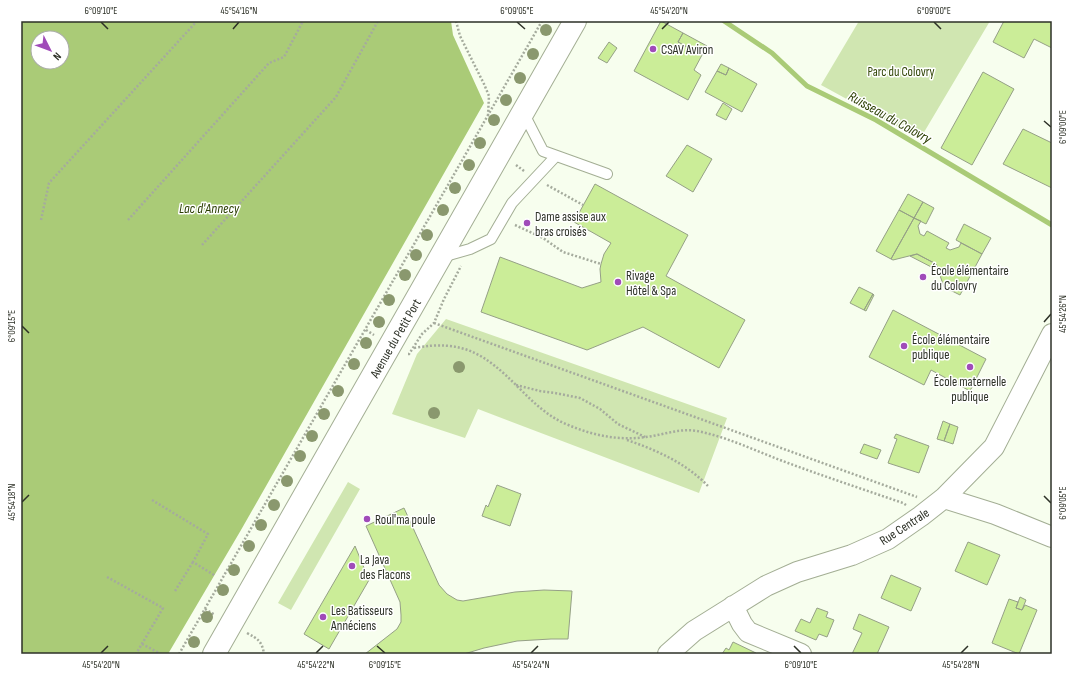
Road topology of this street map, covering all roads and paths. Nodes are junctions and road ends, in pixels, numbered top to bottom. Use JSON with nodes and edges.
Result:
{"nodes":[{"id":1,"x":197,"y":21,"type":"edge"},
{"id":2,"x":303,"y":21,"type":"edge"},
{"id":3,"x":378,"y":21,"type":"edge"},
{"id":4,"x":456,"y":21,"type":"edge"},
{"id":5,"x":542,"y":21,"type":"edge"},
{"id":6,"x":575,"y":21,"type":"edge"},
{"id":7,"x":523,"y":112,"type":"junction"},
{"id":8,"x":488,"y":117,"type":"junction"},
{"id":9,"x":556,"y":156,"type":"junction"},
{"id":10,"x":607,"y":174,"type":"dead end"},
{"id":11,"x":503,"y":219,"type":"junction"},
{"id":12,"x":41,"y":220,"type":"dead end"},
{"id":13,"x":128,"y":220,"type":"dead end"},
{"id":14,"x":202,"y":245,"type":"dead end"},
{"id":15,"x":440,"y":257,"type":"junction"},
{"id":16,"x":601,"y":264,"type":"dead end"},
{"id":17,"x":434,"y":323,"type":"dead end"},
{"id":18,"x":1052,"y":334,"type":"edge"},
{"id":19,"x":414,"y":348,"type":"dead end"},
{"id":20,"x":516,"y":385,"type":"junction"},
{"id":21,"x":646,"y":437,"type":"junction"},
{"id":22,"x":624,"y":439,"type":"junction"},
{"id":23,"x":708,"y":486,"type":"dead end"},
{"id":24,"x":152,"y":500,"type":"dead end"},
{"id":25,"x":940,"y":501,"type":"junction"},
{"id":26,"x":1052,"y":537,"type":"edge"},
{"id":27,"x":193,"y":562,"type":"junction"},
{"id":28,"x":214,"y":576,"type":"dead end"},
{"id":29,"x":107,"y":577,"type":"dead end"},
{"id":30,"x":175,"y":591,"type":"dead end"},
{"id":31,"x":733,"y":606,"type":"junction"},
{"id":32,"x":142,"y":644,"type":"junction"},
{"id":33,"x":136,"y":654,"type":"edge"},
{"id":34,"x":161,"y":654,"type":"edge"},
{"id":35,"x":180,"y":654,"type":"edge"},
{"id":36,"x":214,"y":654,"type":"edge"},
{"id":37,"x":668,"y":654,"type":"edge"},
{"id":38,"x":801,"y":654,"type":"edge"}],
"edges":[{"from":1,"to":12,"type":"path"},
{"from":2,"to":13,"type":"path"},
{"from":3,"to":14,"type":"path"},
{"from":4,"to":8,"type":"path"},
{"from":5,"to":8,"type":"path"},
{"from":6,"to":7,"type":"main road","name":"Avenue du Petit Port"},
{"from":7,"to":9,"type":"lane"},
{"from":7,"to":15,"type":"main road","name":"Avenue du Petit Port"},
{"from":8,"to":35,"type":"path"},
{"from":9,"to":10,"type":"lane"},
{"from":9,"to":11,"type":"lane"},
{"from":11,"to":15,"type":"lane"},
{"from":11,"to":16,"type":"path"},
{"from":15,"to":36,"type":"main road","name":"Avenue du Petit Port"},
{"from":17,"to":25,"type":"path"},
{"from":18,"to":25,"type":"street","name":"Rue Centrale"},
{"from":19,"to":20,"type":"path"},
{"from":20,"to":21,"type":"path"},
{"from":20,"to":22,"type":"path"},
{"from":21,"to":22,"type":"path"},
{"from":21,"to":25,"type":"path"},
{"from":22,"to":23,"type":"path"},
{"from":24,"to":27,"type":"path"},
{"from":25,"to":26,"type":"street"},
{"from":25,"to":31,"type":"street","name":"Rue Centrale"},
{"from":27,"to":28,"type":"path"},
{"from":27,"to":30,"type":"path"},
{"from":29,"to":32,"type":"path"},
{"from":31,"to":37,"type":"street","name":"Rue Centrale"},
{"from":31,"to":38,"type":"street"},
{"from":32,"to":33,"type":"path"},
{"from":32,"to":34,"type":"path"}]}
